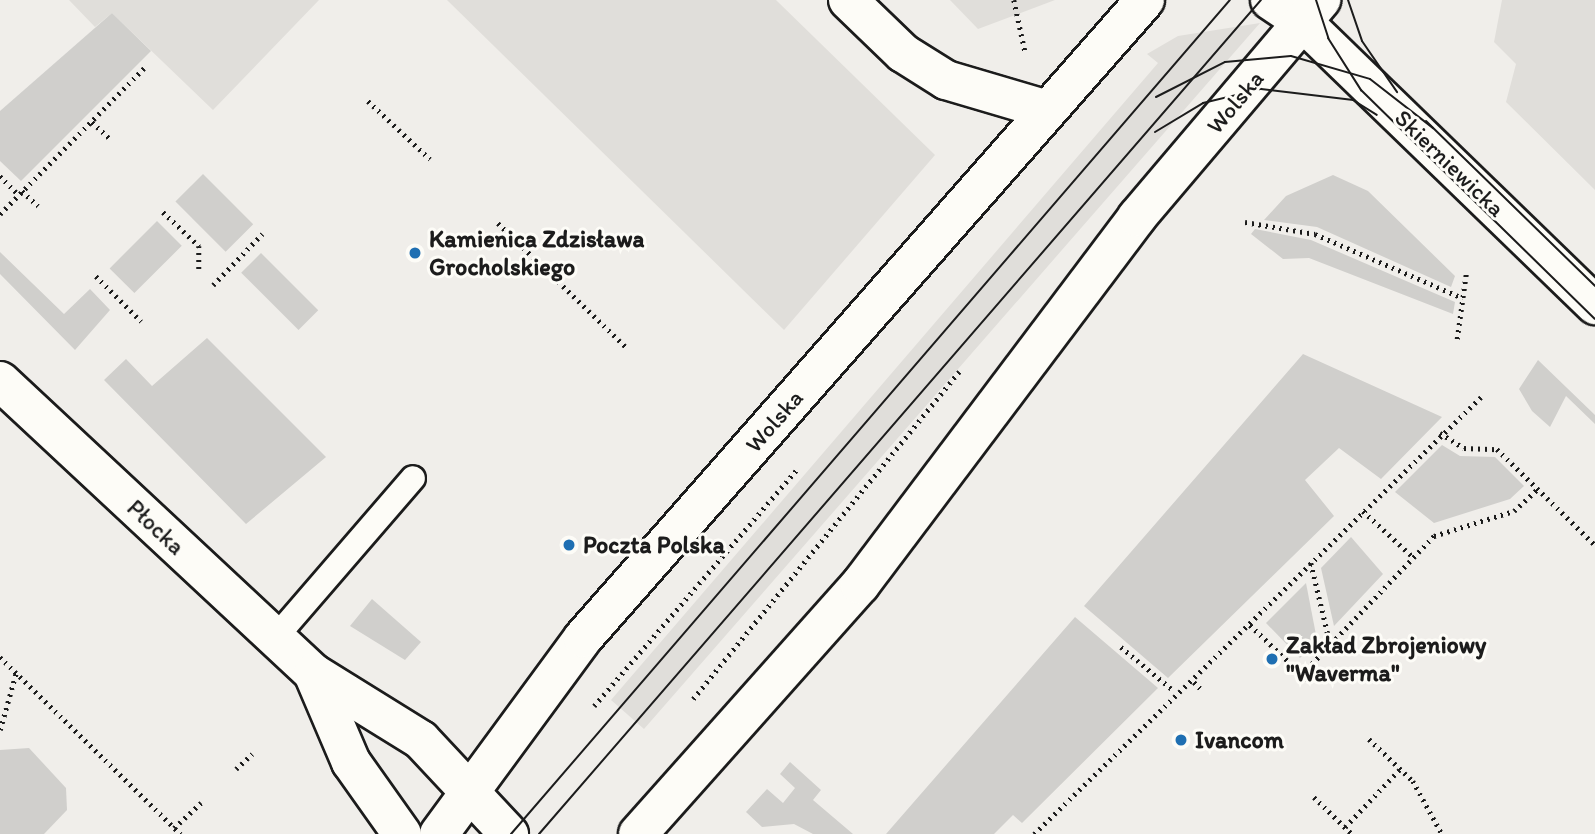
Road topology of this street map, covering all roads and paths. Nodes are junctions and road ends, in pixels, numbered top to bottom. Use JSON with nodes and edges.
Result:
{"nodes":[{"id":1,"x":848,"y":0,"type":"edge"},
{"id":2,"x":1014,"y":0,"type":"edge"},
{"id":3,"x":1167,"y":0,"type":"edge"},
{"id":4,"x":1270,"y":0,"type":"edge"},
{"id":5,"x":1136,"y":11,"type":"edge"},
{"id":6,"x":1312,"y":11,"type":"edge"},
{"id":7,"x":1025,"y":51,"type":"dead end"},
{"id":8,"x":144,"y":68,"type":"dead end"},
{"id":9,"x":368,"y":100,"type":"dead end"},
{"id":10,"x":1048,"y":110,"type":"junction"},
{"id":11,"x":92,"y":122,"type":"junction"},
{"id":12,"x":110,"y":139,"type":"dead end"},
{"id":13,"x":430,"y":159,"type":"dead end"},
{"id":14,"x":0,"y":176,"type":"edge"},
{"id":15,"x":21,"y":193,"type":"junction"},
{"id":16,"x":38,"y":206,"type":"dead end"},
{"id":17,"x":163,"y":212,"type":"dead end"},
{"id":18,"x":0,"y":214,"type":"edge"},
{"id":19,"x":1245,"y":222,"type":"dead end"},
{"id":20,"x":498,"y":223,"type":"dead end"},
{"id":21,"x":262,"y":234,"type":"dead end"},
{"id":22,"x":200,"y":271,"type":"dead end"},
{"id":23,"x":1466,"y":274,"type":"dead end"},
{"id":24,"x":96,"y":276,"type":"dead end"},
{"id":25,"x":213,"y":285,"type":"dead end"},
{"id":26,"x":1462,"y":298,"type":"junction"},
{"id":27,"x":1595,"y":304,"type":"edge"},
{"id":28,"x":141,"y":321,"type":"dead end"},
{"id":29,"x":1457,"y":339,"type":"dead end"},
{"id":30,"x":626,"y":347,"type":"dead end"},
{"id":31,"x":961,"y":369,"type":"dead end"},
{"id":32,"x":0,"y":381,"type":"edge"},
{"id":33,"x":1481,"y":397,"type":"dead end"},
{"id":34,"x":1440,"y":433,"type":"junction"},
{"id":35,"x":804,"y":461,"type":"dead end"},
{"id":36,"x":413,"y":478,"type":"dead end"},
{"id":37,"x":1538,"y":489,"type":"junction"},
{"id":38,"x":1363,"y":511,"type":"junction"},
{"id":39,"x":1595,"y":545,"type":"edge"},
{"id":40,"x":1413,"y":557,"type":"junction"},
{"id":41,"x":1311,"y":563,"type":"junction"},
{"id":42,"x":1250,"y":625,"type":"junction"},
{"id":43,"x":275,"y":638,"type":"junction"},
{"id":44,"x":1330,"y":644,"type":"junction"},
{"id":45,"x":1121,"y":647,"type":"dead end"},
{"id":46,"x":0,"y":657,"type":"edge"},
{"id":47,"x":16,"y":673,"type":"junction"},
{"id":48,"x":313,"y":673,"type":"junction"},
{"id":49,"x":1301,"y":674,"type":"junction"},
{"id":50,"x":1309,"y":681,"type":"dead end"},
{"id":51,"x":1194,"y":682,"type":"junction"},
{"id":52,"x":1174,"y":691,"type":"junction"},
{"id":53,"x":1203,"y":691,"type":"dead end"},
{"id":54,"x":684,"y":709,"type":"dead end"},
{"id":55,"x":589,"y":712,"type":"dead end"},
{"id":56,"x":0,"y":730,"type":"edge"},
{"id":57,"x":1369,"y":739,"type":"dead end"},
{"id":58,"x":252,"y":754,"type":"dead end"},
{"id":59,"x":236,"y":769,"type":"dead end"},
{"id":60,"x":1400,"y":769,"type":"junction"},
{"id":61,"x":469,"y":791,"type":"junction"},
{"id":62,"x":1314,"y":797,"type":"dead end"},
{"id":63,"x":201,"y":803,"type":"dead end"},
{"id":64,"x":1345,"y":827,"type":"junction"},
{"id":65,"x":174,"y":828,"type":"junction"},
{"id":66,"x":181,"y":834,"type":"edge"},
{"id":67,"x":402,"y":834,"type":"edge"},
{"id":68,"x":439,"y":834,"type":"edge"},
{"id":69,"x":509,"y":834,"type":"edge"},
{"id":70,"x":639,"y":834,"type":"edge"},
{"id":71,"x":1034,"y":834,"type":"edge"},
{"id":72,"x":1352,"y":834,"type":"edge"},
{"id":73,"x":1442,"y":834,"type":"edge"}],
"edges":[{"from":1,"to":10,"type":"main road"},
{"from":2,"to":7,"type":"path"},
{"from":3,"to":5,"type":"main road","name":"Wolska"},
{"from":4,"to":6,"type":"main road"},
{"from":5,"to":10,"type":"main road","name":"Wolska"},
{"from":6,"to":27,"type":"main road","name":"Skierniewicka"},
{"from":6,"to":70,"type":"main road","name":"Wolska"},
{"from":8,"to":11,"type":"path"},
{"from":9,"to":13,"type":"path"},
{"from":10,"to":61,"type":"main road","name":"Wolska"},
{"from":11,"to":12,"type":"path"},
{"from":11,"to":15,"type":"path"},
{"from":14,"to":15,"type":"path"},
{"from":15,"to":16,"type":"path"},
{"from":15,"to":18,"type":"path"},
{"from":17,"to":22,"type":"path"},
{"from":19,"to":26,"type":"path"},
{"from":20,"to":30,"type":"path"},
{"from":21,"to":25,"type":"path"},
{"from":23,"to":26,"type":"path"},
{"from":24,"to":28,"type":"path"},
{"from":26,"to":29,"type":"path"},
{"from":31,"to":54,"type":"path"},
{"from":32,"to":43,"type":"main road","name":"Płocka"},
{"from":33,"to":34,"type":"path"},
{"from":34,"to":37,"type":"path"},
{"from":34,"to":38,"type":"path"},
{"from":35,"to":55,"type":"path"},
{"from":36,"to":43,"type":"lane"},
{"from":37,"to":39,"type":"path"},
{"from":37,"to":40,"type":"path"},
{"from":38,"to":40,"type":"path"},
{"from":38,"to":41,"type":"path"},
{"from":40,"to":44,"type":"path"},
{"from":41,"to":42,"type":"path"},
{"from":41,"to":44,"type":"path"},
{"from":42,"to":49,"type":"path"},
{"from":42,"to":51,"type":"path"},
{"from":43,"to":48,"type":"main road","name":"Płocka"},
{"from":44,"to":49,"type":"path"},
{"from":45,"to":52,"type":"path"},
{"from":46,"to":47,"type":"path"},
{"from":47,"to":56,"type":"path"},
{"from":47,"to":65,"type":"path"},
{"from":48,"to":61,"type":"main road","name":"Płocka"},
{"from":48,"to":67,"type":"main road","name":"Płocka"},
{"from":49,"to":50,"type":"path"},
{"from":51,"to":52,"type":"path"},
{"from":51,"to":53,"type":"path"},
{"from":52,"to":71,"type":"path"},
{"from":57,"to":60,"type":"path"},
{"from":58,"to":59,"type":"path"},
{"from":60,"to":64,"type":"path"},
{"from":60,"to":73,"type":"path"},
{"from":61,"to":68,"type":"main road","name":"Wolska"},
{"from":61,"to":69,"type":"main road","name":"Płocka"},
{"from":62,"to":64,"type":"path"},
{"from":63,"to":65,"type":"path"},
{"from":64,"to":72,"type":"path"},
{"from":65,"to":66,"type":"path"}]}
